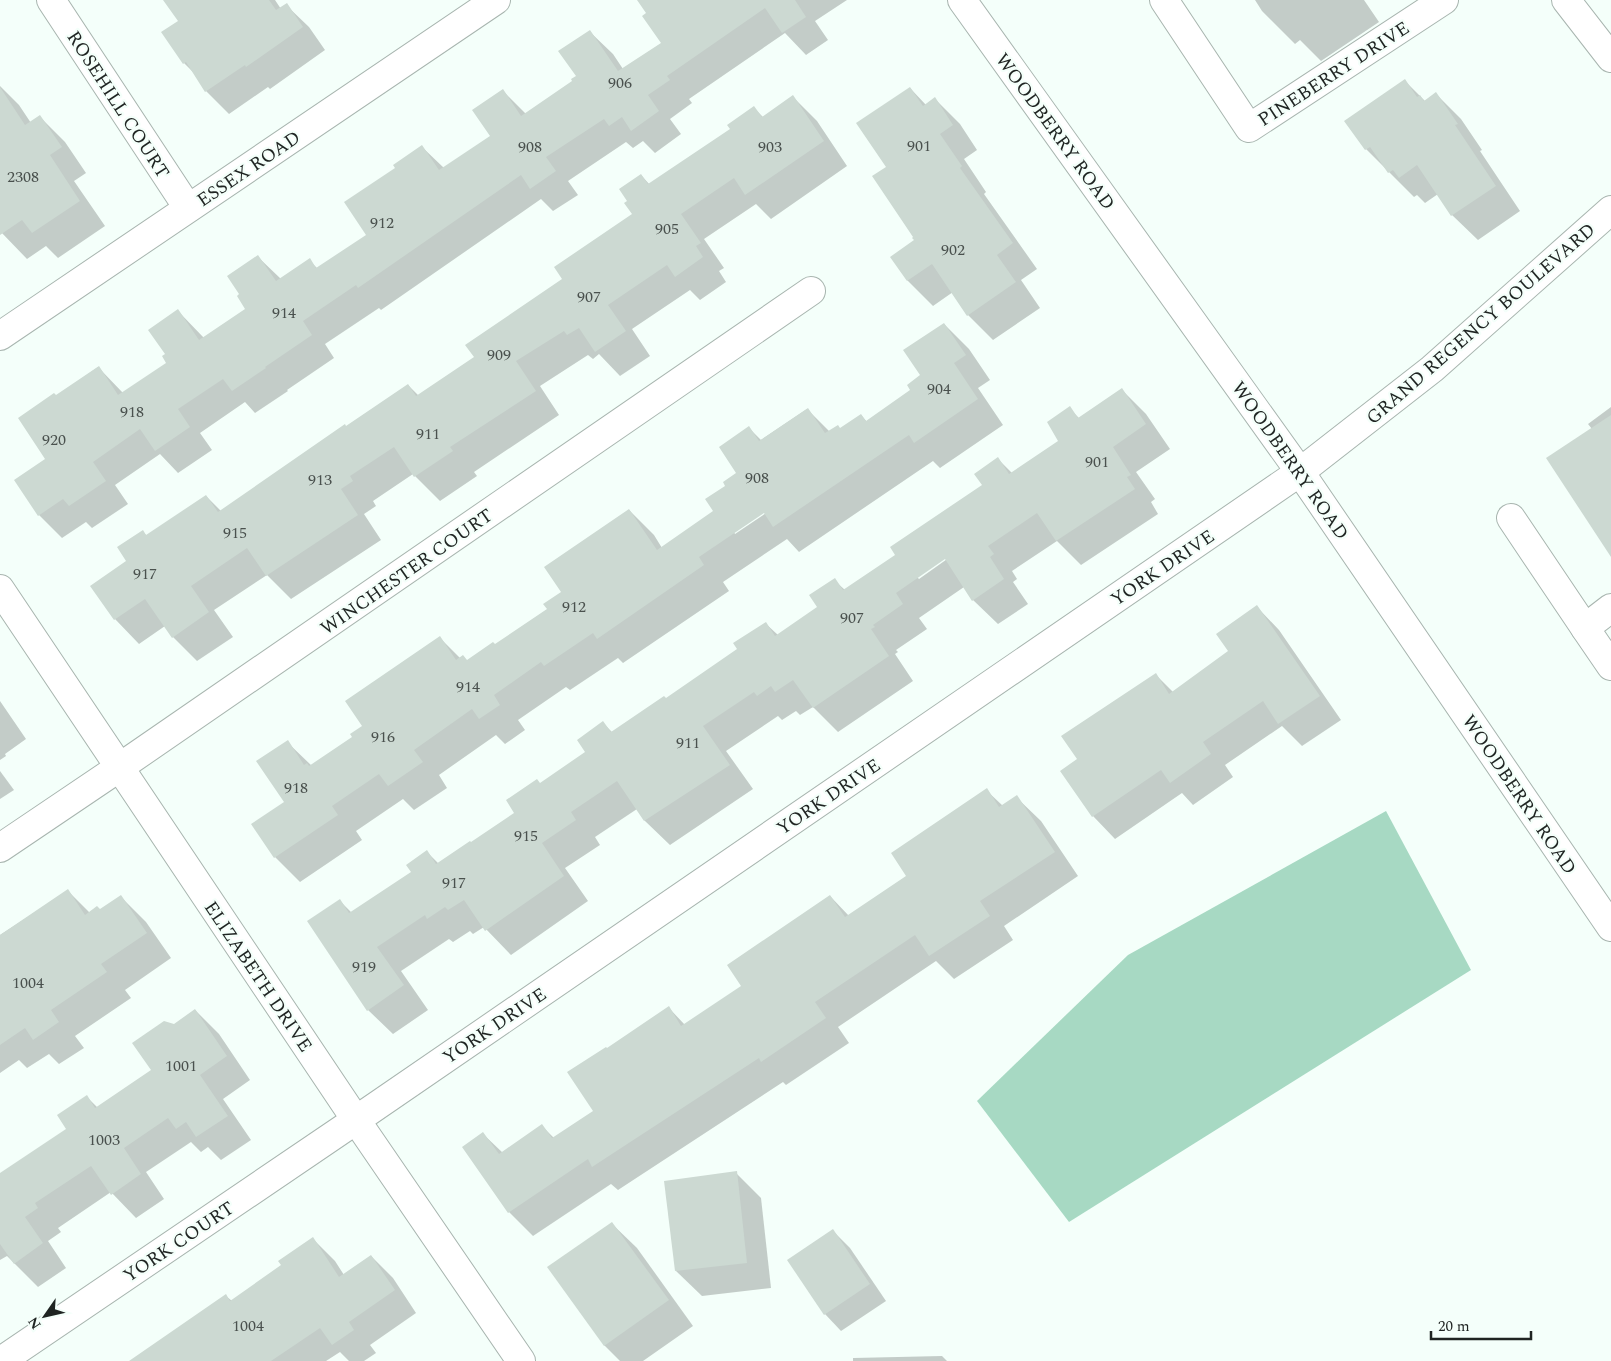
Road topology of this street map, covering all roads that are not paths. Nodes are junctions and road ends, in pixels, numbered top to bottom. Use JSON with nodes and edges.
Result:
{"nodes":[{"id":1,"x":51,"y":0,"type":"edge"},
{"id":2,"x":496,"y":0,"type":"edge"},
{"id":3,"x":962,"y":0,"type":"edge"},
{"id":4,"x":1164,"y":0,"type":"edge"},
{"id":5,"x":1444,"y":0,"type":"edge"},
{"id":6,"x":1566,"y":0,"type":"edge"},
{"id":7,"x":1611,"y":58,"type":"edge"},
{"id":8,"x":188,"y":208,"type":"junction"},
{"id":9,"x":1611,"y":210,"type":"edge"},
{"id":10,"x":811,"y":291,"type":"dead end"},
{"id":11,"x":0,"y":336,"type":"edge"},
{"id":12,"x":1300,"y":472,"type":"junction"},
{"id":13,"x":1510,"y":518,"type":"dead end"},
{"id":14,"x":0,"y":589,"type":"edge"},
{"id":15,"x":1611,"y":608,"type":"edge"},
{"id":16,"x":1585,"y":628,"type":"junction"},
{"id":17,"x":1611,"y":666,"type":"edge"},
{"id":18,"x":120,"y":767,"type":"junction"},
{"id":19,"x":0,"y":848,"type":"edge"},
{"id":20,"x":1611,"y":927,"type":"edge"},
{"id":21,"x":356,"y":1120,"type":"junction"},
{"id":22,"x":1,"y":1361,"type":"edge"},
{"id":23,"x":521,"y":1361,"type":"edge"}],
"edges":[{"from":1,"to":8,"type":"street","name":"ROSEHILL COURT"},
{"from":2,"to":8,"type":"street","name":"ESSEX ROAD"},
{"from":3,"to":12,"type":"street","name":"WOODBERRY ROAD"},
{"from":4,"to":5,"type":"street","name":"PINEBERRY DRIVE"},
{"from":6,"to":7,"type":"street"},
{"from":8,"to":11,"type":"street","name":"ESSEX ROAD"},
{"from":9,"to":12,"type":"street","name":"GRAND REGENCY BOULEVARD"},
{"from":10,"to":18,"type":"street","name":"WINCHESTER COURT"},
{"from":12,"to":20,"type":"street","name":"WOODBERRY ROAD"},
{"from":12,"to":21,"type":"street","name":"YORK DRIVE"},
{"from":13,"to":16,"type":"street"},
{"from":14,"to":18,"type":"street","name":"ELIZABETH DRIVE"},
{"from":15,"to":16,"type":"street"},
{"from":16,"to":17,"type":"street"},
{"from":18,"to":19,"type":"street","name":"WINCHESTER COURT"},
{"from":18,"to":21,"type":"street","name":"ELIZABETH DRIVE"},
{"from":21,"to":22,"type":"street","name":"YORK COURT"},
{"from":21,"to":23,"type":"street","name":"ELIZABETH DRIVE"}]}
